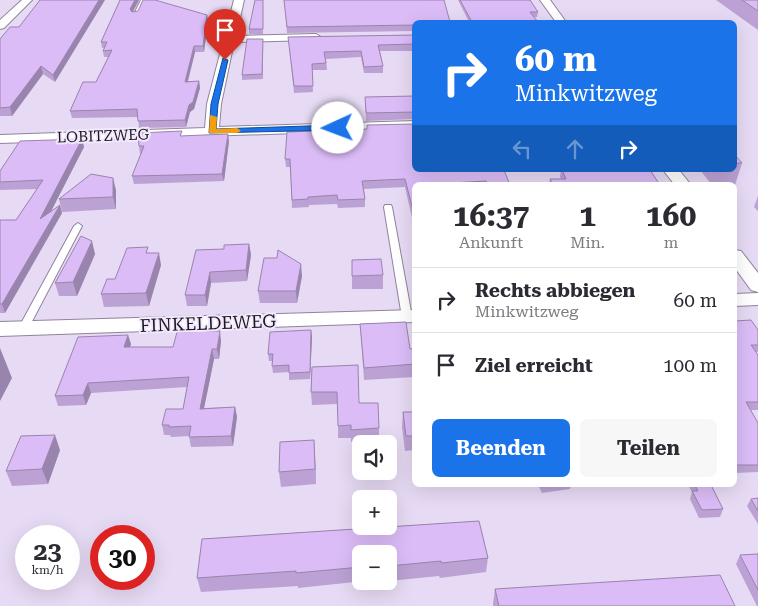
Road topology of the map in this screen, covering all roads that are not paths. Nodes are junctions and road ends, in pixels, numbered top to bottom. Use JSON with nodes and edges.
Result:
{"nodes":[{"id":1,"x":27,"y":0,"type":"edge"},
{"id":2,"x":143,"y":0,"type":"edge"},
{"id":3,"x":239,"y":0,"type":"edge"},
{"id":4,"x":545,"y":0,"type":"edge"},
{"id":5,"x":135,"y":15,"type":"edge"},
{"id":6,"x":560,"y":20,"type":"edge"},
{"id":7,"x":0,"y":26,"type":"edge"},
{"id":8,"x":327,"y":36,"type":"edge"},
{"id":9,"x":229,"y":39,"type":"junction"},
{"id":10,"x":412,"y":125,"type":"edge"},
{"id":11,"x":212,"y":132,"type":"junction"},
{"id":12,"x":0,"y":140,"type":"edge"},
{"id":13,"x":388,"y":207,"type":"dead end"},
{"id":14,"x":78,"y":226,"type":"dead end"},
{"id":15,"x":737,"y":258,"type":"edge"},
{"id":16,"x":758,"y":286,"type":"edge"},
{"id":17,"x":758,"y":299,"type":"edge"},
{"id":18,"x":737,"y":300,"type":"edge"},
{"id":19,"x":411,"y":317,"type":"edge"},
{"id":20,"x":0,"y":329,"type":"edge"},
{"id":21,"x":24,"y":329,"type":"junction"}],
"edges":[{"from":1,"to":7,"type":"street"},
{"from":2,"to":5,"type":"lane"},
{"from":3,"to":9,"type":"street"},
{"from":4,"to":6,"type":"street"},
{"from":8,"to":9,"type":"street"},
{"from":9,"to":11,"type":"street"},
{"from":10,"to":11,"type":"street","name":"LOBITZWEG"},
{"from":11,"to":12,"type":"street","name":"LOBITZWEG"},
{"from":13,"to":19,"type":"lane"},
{"from":14,"to":21,"type":"lane"},
{"from":15,"to":16,"type":"street"},
{"from":17,"to":18,"type":"street"},
{"from":19,"to":21,"type":"street","name":"FINKELDEWEG"},
{"from":20,"to":21,"type":"street","name":"FINKELDEWEG"}]}
